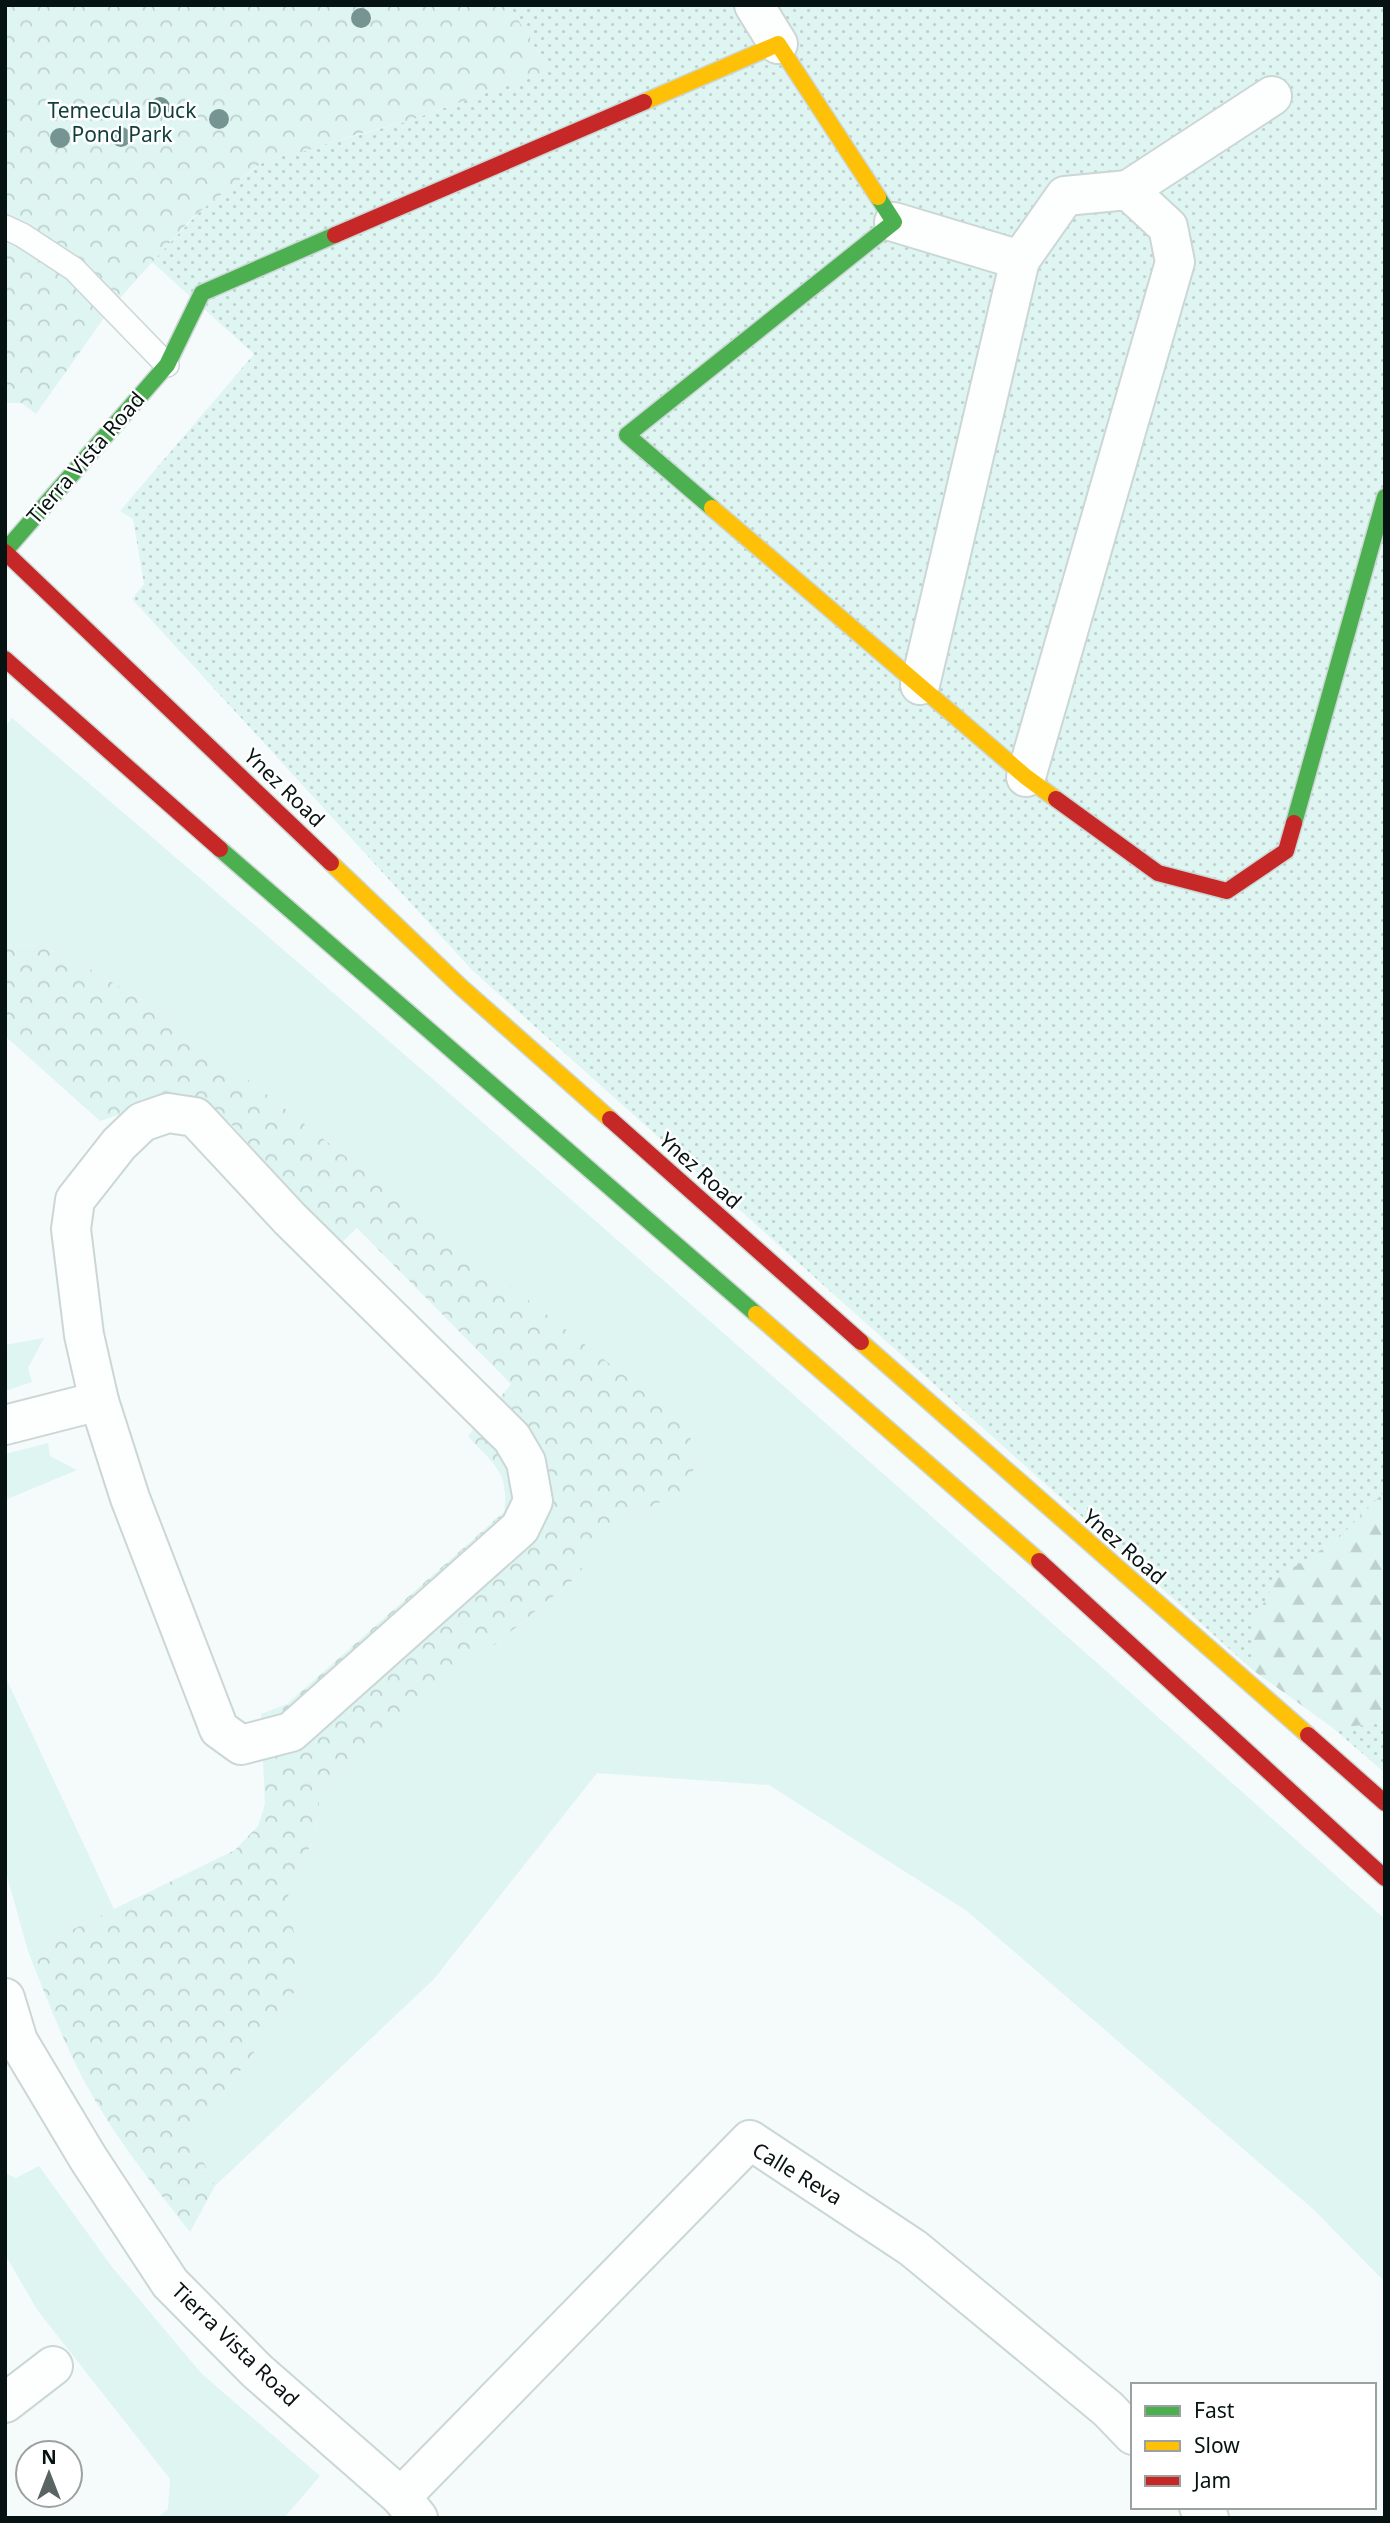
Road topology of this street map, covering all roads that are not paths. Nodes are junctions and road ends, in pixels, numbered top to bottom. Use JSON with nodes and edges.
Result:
{"nodes":[{"id":1,"x":754,"y":5,"type":"edge"},
{"id":2,"x":778,"y":44,"type":"junction"},
{"id":3,"x":1272,"y":96,"type":"dead end"},
{"id":4,"x":1128,"y":190,"type":"junction"},
{"id":5,"x":894,"y":222,"type":"junction"},
{"id":6,"x":5,"y":227,"type":"edge"},
{"id":7,"x":1020,"y":260,"type":"junction"},
{"id":8,"x":167,"y":365,"type":"junction"},
{"id":9,"x":1385,"y":497,"type":"edge"},
{"id":10,"x":5,"y":552,"type":"edge"},
{"id":11,"x":5,"y":659,"type":"edge"},
{"id":12,"x":920,"y":685,"type":"junction"},
{"id":13,"x":1026,"y":777,"type":"junction"},
{"id":14,"x":99,"y":1401,"type":"junction"},
{"id":15,"x":5,"y":1424,"type":"edge"},
{"id":16,"x":1385,"y":1803,"type":"edge"},
{"id":17,"x":1385,"y":1878,"type":"edge"},
{"id":18,"x":5,"y":1998,"type":"edge"},
{"id":19,"x":12,"y":2044,"type":"edge"},
{"id":20,"x":53,"y":2366,"type":"dead end"},
{"id":21,"x":5,"y":2403,"type":"edge"},
{"id":22,"x":1131,"y":2433,"type":"edge"},
{"id":23,"x":410,"y":2507,"type":"edge"}],
"edges":[{"from":1,"to":2,"type":"street"},
{"from":2,"to":5,"type":"main road"},
{"from":2,"to":8,"type":"main road","name":"Tierra Vista Road"},
{"from":3,"to":4,"type":"street"},
{"from":4,"to":7,"type":"street"},
{"from":4,"to":13,"type":"street"},
{"from":5,"to":7,"type":"street"},
{"from":5,"to":12,"type":"main road"},
{"from":6,"to":8,"type":"lane"},
{"from":7,"to":12,"type":"street"},
{"from":8,"to":10,"type":"main road","name":"Tierra Vista Road"},
{"from":9,"to":13,"type":"main road"},
{"from":10,"to":16,"type":"main road","name":"Ynez Road"},
{"from":11,"to":17,"type":"main road"},
{"from":12,"to":13,"type":"main road"},
{"from":14,"to":14,"type":"street"},
{"from":14,"to":15,"type":"street"},
{"from":18,"to":19,"type":"street","name":"Tierra Vista Road"},
{"from":19,"to":23,"type":"street","name":"Tierra Vista Road"},
{"from":20,"to":21,"type":"street"},
{"from":22,"to":23,"type":"street","name":"Calle Reva"}]}
